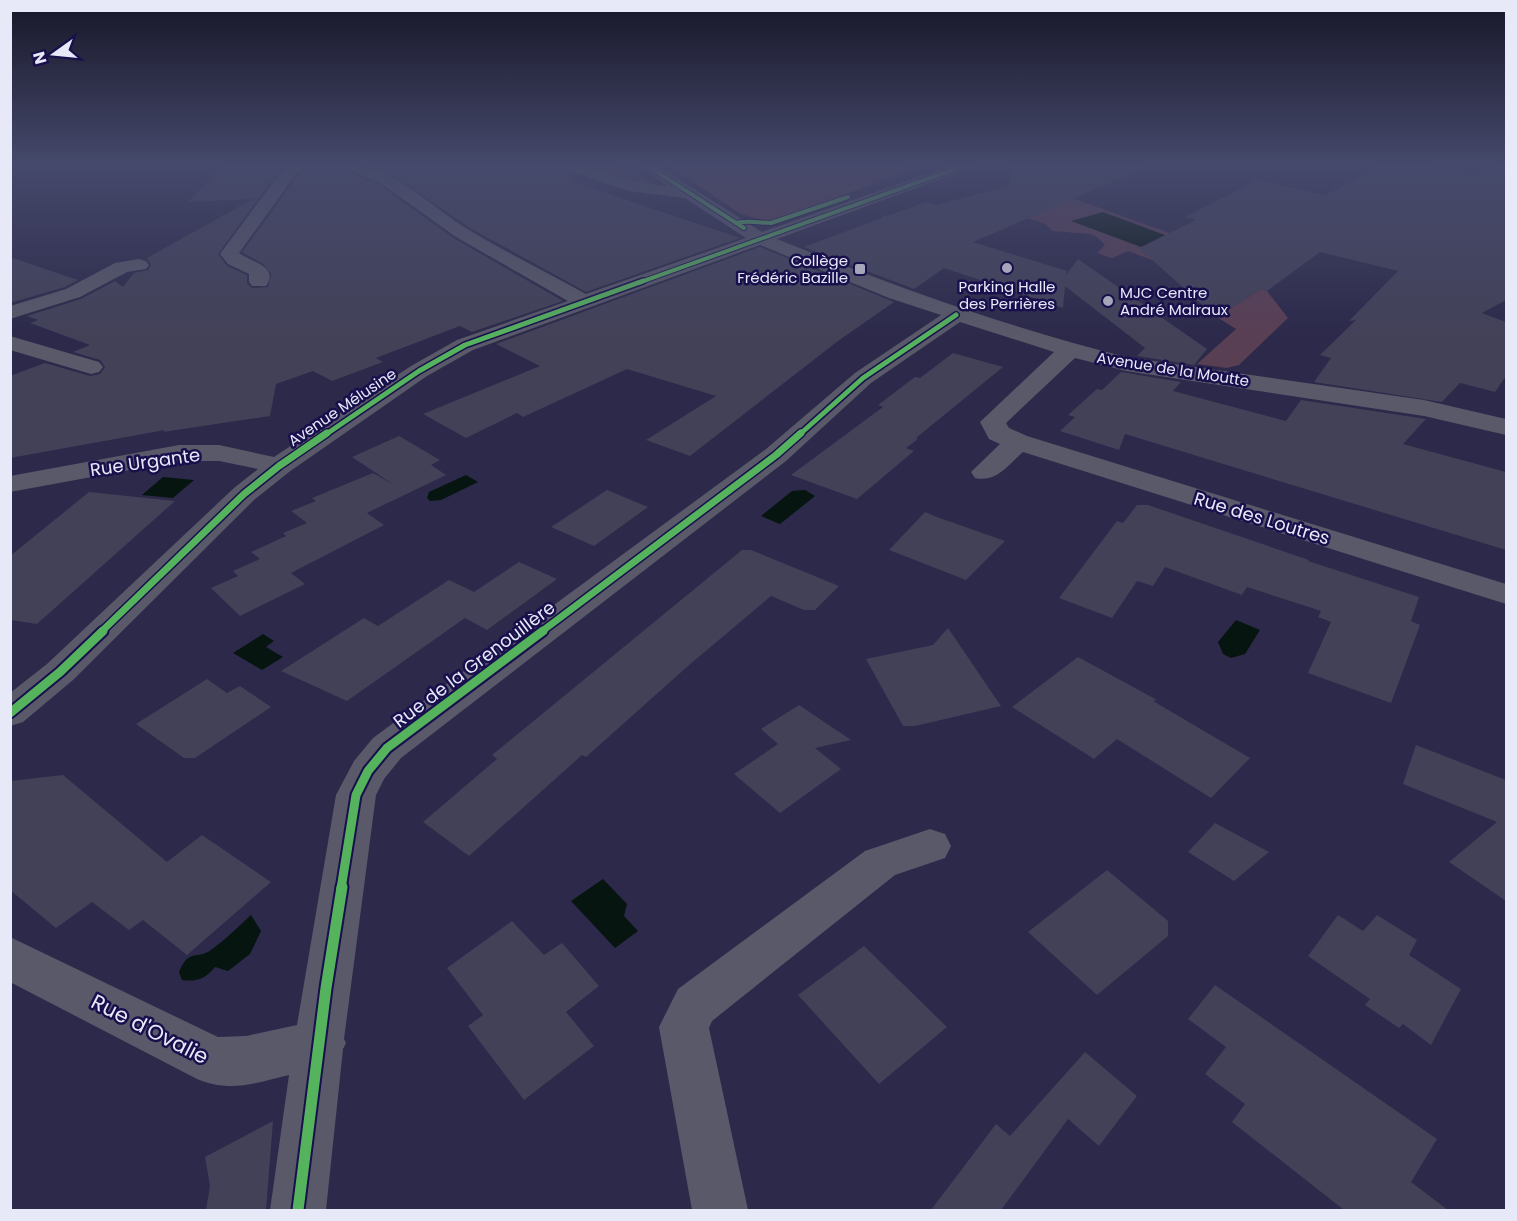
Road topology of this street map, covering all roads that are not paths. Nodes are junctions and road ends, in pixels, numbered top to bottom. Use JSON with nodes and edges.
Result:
{"nodes":[{"id":1,"x":252,"y":222,"type":"edge"},
{"id":2,"x":446,"y":222,"type":"edge"},
{"id":3,"x":733,"y":222,"type":"edge"},
{"id":4,"x":807,"y":222,"type":"edge"},
{"id":5,"x":759,"y":239,"type":"junction"},
{"id":6,"x":139,"y":265,"type":"dead end"},
{"id":7,"x":259,"y":282,"type":"dead end"},
{"id":8,"x":585,"y":302,"type":"junction"},
{"id":9,"x":10,"y":313,"type":"edge"},
{"id":10,"x":956,"y":315,"type":"junction"},
{"id":11,"x":10,"y":343,"type":"edge"},
{"id":12,"x":1070,"y":350,"type":"junction"},
{"id":13,"x":91,"y":367,"type":"dead end"},
{"id":14,"x":1506,"y":427,"type":"edge"},
{"id":15,"x":1018,"y":441,"type":"junction"},
{"id":16,"x":279,"y":466,"type":"junction"},
{"id":17,"x":985,"y":472,"type":"dead end"},
{"id":18,"x":10,"y":484,"type":"edge"},
{"id":19,"x":1506,"y":594,"type":"edge"},
{"id":20,"x":10,"y":713,"type":"edge"},
{"id":21,"x":930,"y":846,"type":"dead end"},
{"id":22,"x":14,"y":964,"type":"edge"},
{"id":23,"x":321,"y":1043,"type":"junction"},
{"id":24,"x":298,"y":1210,"type":"edge"},
{"id":25,"x":720,"y":1210,"type":"edge"}],
"edges":[{"from":1,"to":7,"type":"street"},
{"from":2,"to":8,"type":"street"},
{"from":3,"to":5,"type":"street","name":"Avenue de la Moutte"},
{"from":4,"to":5,"type":"street","name":"Avenue Mélusine"},
{"from":5,"to":8,"type":"street","name":"Avenue Mélusine"},
{"from":5,"to":10,"type":"street","name":"Avenue de la Moutte"},
{"from":6,"to":9,"type":"street"},
{"from":8,"to":16,"type":"street","name":"Avenue Mélusine"},
{"from":10,"to":12,"type":"street","name":"Avenue de la Moutte"},
{"from":10,"to":23,"type":"street","name":"Rue de la Grenouillère"},
{"from":11,"to":13,"type":"street"},
{"from":12,"to":14,"type":"street","name":"Avenue de la Moutte"},
{"from":12,"to":15,"type":"street","name":"Rue des Loutres"},
{"from":15,"to":17,"type":"street"},
{"from":15,"to":19,"type":"street","name":"Rue des Loutres"},
{"from":16,"to":18,"type":"street","name":"Rue Urgante"},
{"from":16,"to":20,"type":"street","name":"Avenue Mélusine"},
{"from":21,"to":25,"type":"street"},
{"from":22,"to":23,"type":"street","name":"Rue d'Ovalie"},
{"from":23,"to":24,"type":"street","name":"Rue de la Grenouillère"}]}
